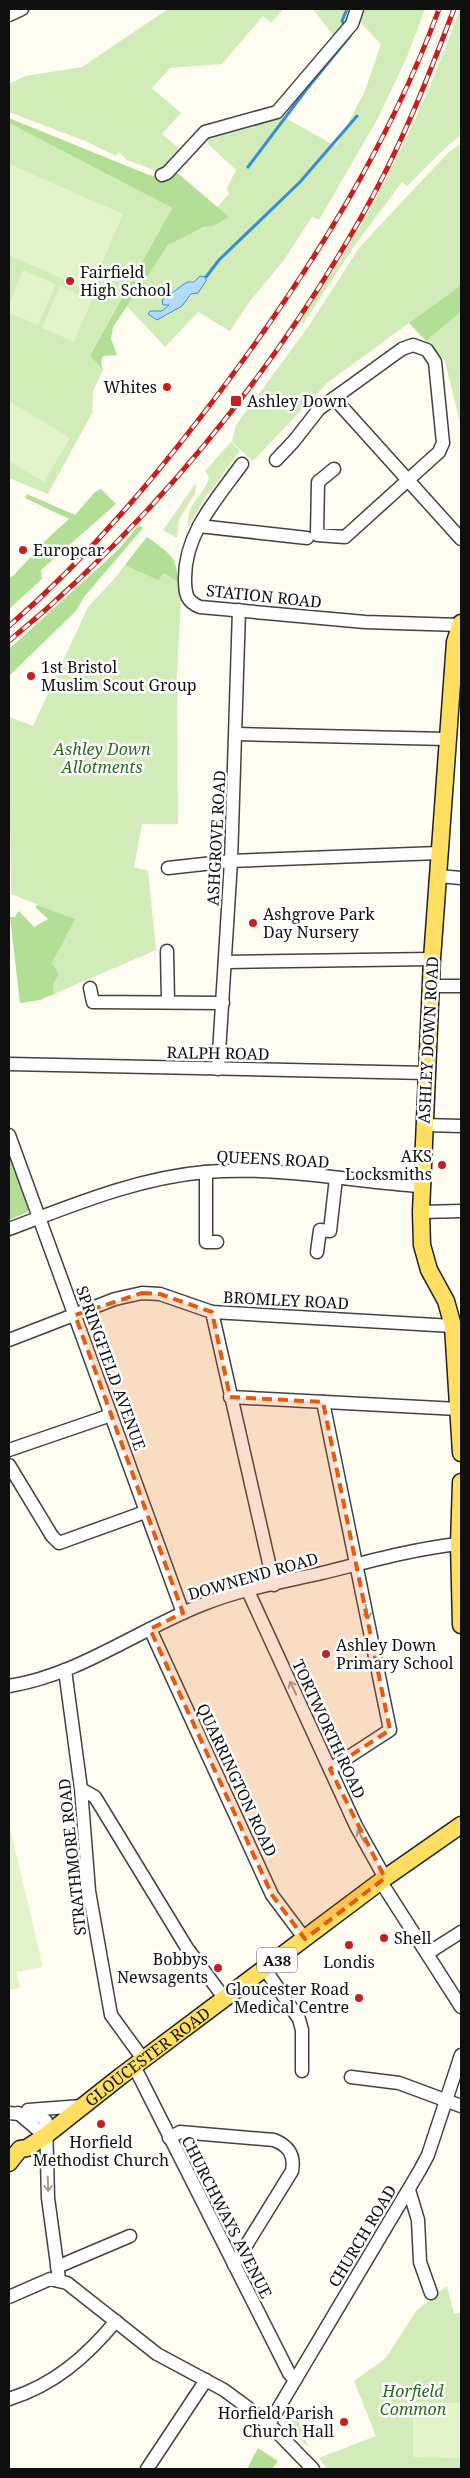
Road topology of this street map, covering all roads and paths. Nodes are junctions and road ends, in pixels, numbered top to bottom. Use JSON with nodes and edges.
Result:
{"nodes":[{"id":1,"x":22,"y":9,"type":"edge"},
{"id":2,"x":357,"y":9,"type":"edge"},
{"id":3,"x":9,"y":15,"type":"edge"},
{"id":4,"x":162,"y":174,"type":"dead end"},
{"id":5,"x":334,"y":398,"type":"junction"},
{"id":6,"x":276,"y":460,"type":"dead end"},
{"id":7,"x":242,"y":464,"type":"dead end"},
{"id":8,"x":334,"y":469,"type":"dead end"},
{"id":9,"x":408,"y":482,"type":"junction"},
{"id":10,"x":199,"y":526,"type":"junction"},
{"id":11,"x":306,"y":538,"type":"dead end"},
{"id":12,"x":461,"y":539,"type":"edge"},
{"id":13,"x":239,"y":610,"type":"junction"},
{"id":14,"x":460,"y":624,"type":"edge"},
{"id":15,"x":456,"y":706,"type":"edge"},
{"id":16,"x":237,"y":734,"type":"junction"},
{"id":17,"x":447,"y":739,"type":"junction"},
{"id":18,"x":438,"y":853,"type":"junction"},
{"id":19,"x":231,"y":861,"type":"junction"},
{"id":20,"x":168,"y":868,"type":"dead end"},
{"id":21,"x":438,"y":876,"type":"junction"},
{"id":22,"x":461,"y":878,"type":"edge"},
{"id":23,"x":167,"y":951,"type":"dead end"},
{"id":24,"x":432,"y":959,"type":"junction"},
{"id":25,"x":225,"y":962,"type":"junction"},
{"id":26,"x":431,"y":986,"type":"junction"},
{"id":27,"x":461,"y":986,"type":"edge"},
{"id":28,"x":90,"y":988,"type":"dead end"},
{"id":29,"x":168,"y":1002,"type":"junction"},
{"id":30,"x":223,"y":1003,"type":"junction"},
{"id":31,"x":9,"y":1064,"type":"edge"},
{"id":32,"x":218,"y":1069,"type":"junction"},
{"id":33,"x":427,"y":1073,"type":"junction"},
{"id":34,"x":424,"y":1125,"type":"junction"},
{"id":35,"x":461,"y":1126,"type":"edge"},
{"id":36,"x":9,"y":1135,"type":"edge"},
{"id":37,"x":206,"y":1172,"type":"junction"},
{"id":38,"x":336,"y":1178,"type":"junction"},
{"id":39,"x":421,"y":1186,"type":"junction"},
{"id":40,"x":461,"y":1211,"type":"edge"},
{"id":41,"x":420,"y":1212,"type":"junction"},
{"id":42,"x":40,"y":1217,"type":"junction"},
{"id":43,"x":9,"y":1229,"type":"edge"},
{"id":44,"x":217,"y":1242,"type":"dead end"},
{"id":45,"x":317,"y":1252,"type":"dead end"},
{"id":46,"x":212,"y":1312,"type":"junction"},
{"id":47,"x":75,"y":1315,"type":"junction"},
{"id":48,"x":453,"y":1326,"type":"junction"},
{"id":49,"x":9,"y":1340,"type":"edge"},
{"id":50,"x":458,"y":1354,"type":"edge"},
{"id":51,"x":230,"y":1397,"type":"junction"},
{"id":52,"x":323,"y":1402,"type":"junction"},
{"id":53,"x":458,"y":1409,"type":"junction"},
{"id":54,"x":111,"y":1415,"type":"junction"},
{"id":55,"x":9,"y":1450,"type":"edge"},
{"id":56,"x":461,"y":1453,"type":"edge"},
{"id":57,"x":9,"y":1465,"type":"edge"},
{"id":58,"x":461,"y":1482,"type":"edge"},
{"id":59,"x":146,"y":1512,"type":"junction"},
{"id":60,"x":459,"y":1544,"type":"junction"},
{"id":61,"x":358,"y":1564,"type":"junction"},
{"id":62,"x":274,"y":1585,"type":"junction"},
{"id":63,"x":248,"y":1592,"type":"junction"},
{"id":64,"x":183,"y":1613,"type":"junction"},
{"id":65,"x":461,"y":1625,"type":"edge"},
{"id":66,"x":150,"y":1629,"type":"junction"},
{"id":67,"x":65,"y":1670,"type":"junction"},
{"id":68,"x":9,"y":1686,"type":"edge"},
{"id":69,"x":330,"y":1769,"type":"junction"},
{"id":70,"x":81,"y":1789,"type":"junction"},
{"id":71,"x":461,"y":1825,"type":"edge"},
{"id":72,"x":383,"y":1880,"type":"junction"},
{"id":73,"x":461,"y":1932,"type":"edge"},
{"id":74,"x":305,"y":1940,"type":"junction"},
{"id":75,"x":428,"y":1953,"type":"junction"},
{"id":76,"x":265,"y":1969,"type":"junction"},
{"id":77,"x":457,"y":1991,"type":"edge"},
{"id":78,"x":225,"y":1999,"type":"junction"},
{"id":79,"x":461,"y":2007,"type":"edge"},
{"id":80,"x":461,"y":2055,"type":"edge"},
{"id":81,"x":138,"y":2063,"type":"junction"},
{"id":82,"x":302,"y":2071,"type":"dead end"},
{"id":83,"x":351,"y":2077,"type":"dead end"},
{"id":84,"x":447,"y":2100,"type":"junction"},
{"id":85,"x":82,"y":2106,"type":"junction"},
{"id":86,"x":461,"y":2106,"type":"edge"},
{"id":87,"x":14,"y":2113,"type":"edge"},
{"id":88,"x":45,"y":2136,"type":"junction"},
{"id":89,"x":169,"y":2138,"type":"junction"},
{"id":90,"x":11,"y":2161,"type":"edge"},
{"id":91,"x":409,"y":2190,"type":"junction"},
{"id":92,"x":130,"y":2236,"type":"dead end"},
{"id":93,"x":234,"y":2265,"type":"junction"},
{"id":94,"x":58,"y":2273,"type":"junction"},
{"id":95,"x":431,"y":2293,"type":"dead end"},
{"id":96,"x":9,"y":2298,"type":"edge"},
{"id":97,"x":116,"y":2321,"type":"junction"},
{"id":98,"x":206,"y":2380,"type":"junction"},
{"id":99,"x":295,"y":2380,"type":"junction"},
{"id":100,"x":9,"y":2400,"type":"edge"},
{"id":101,"x":269,"y":2424,"type":"junction"},
{"id":102,"x":147,"y":2469,"type":"edge"},
{"id":103,"x":313,"y":2469,"type":"edge"}],
"edges":[{"from":1,"to":3,"type":"street"},
{"from":2,"to":4,"type":"street"},
{"from":5,"to":6,"type":"street"},
{"from":5,"to":9,"type":"street"},
{"from":5,"to":9,"type":"street"},
{"from":7,"to":10,"type":"street","name":"STATION ROAD"},
{"from":8,"to":9,"type":"street"},
{"from":9,"to":12,"type":"street"},
{"from":10,"to":11,"type":"street"},
{"from":10,"to":13,"type":"street","name":"STATION ROAD"},
{"from":13,"to":14,"type":"street","name":"STATION ROAD"},
{"from":13,"to":16,"type":"street","name":"ASHGROVE ROAD"},
{"from":14,"to":15,"type":"main road","name":"ASHLEY DOWN ROAD"},
{"from":15,"to":17,"type":"main road","name":"ASHLEY DOWN ROAD"},
{"from":16,"to":17,"type":"street"},
{"from":16,"to":19,"type":"street","name":"ASHGROVE ROAD"},
{"from":17,"to":18,"type":"main road","name":"ASHLEY DOWN ROAD"},
{"from":18,"to":19,"type":"street"},
{"from":18,"to":21,"type":"main road","name":"ASHLEY DOWN ROAD"},
{"from":19,"to":20,"type":"street"},
{"from":19,"to":25,"type":"street","name":"ASHGROVE ROAD"},
{"from":21,"to":22,"type":"street"},
{"from":21,"to":24,"type":"main road","name":"ASHLEY DOWN ROAD"},
{"from":23,"to":29,"type":"street"},
{"from":24,"to":25,"type":"street"},
{"from":24,"to":26,"type":"main road","name":"ASHLEY DOWN ROAD"},
{"from":25,"to":30,"type":"street","name":"ASHGROVE ROAD"},
{"from":26,"to":27,"type":"street"},
{"from":26,"to":33,"type":"main road","name":"ASHLEY DOWN ROAD"},
{"from":28,"to":29,"type":"street"},
{"from":29,"to":30,"type":"street"},
{"from":30,"to":32,"type":"street","name":"ASHGROVE ROAD"},
{"from":31,"to":32,"type":"street","name":"RALPH ROAD"},
{"from":32,"to":33,"type":"street","name":"RALPH ROAD"},
{"from":33,"to":34,"type":"main road","name":"ASHLEY DOWN ROAD"},
{"from":34,"to":35,"type":"street"},
{"from":34,"to":39,"type":"main road","name":"ASHLEY DOWN ROAD"},
{"from":36,"to":42,"type":"street","name":"SPRINGFIELD AVENUE"},
{"from":37,"to":38,"type":"street","name":"QUEENS ROAD"},
{"from":37,"to":42,"type":"street","name":"QUEENS ROAD"},
{"from":37,"to":44,"type":"street"},
{"from":38,"to":39,"type":"street","name":"QUEENS ROAD"},
{"from":38,"to":45,"type":"street"},
{"from":39,"to":41,"type":"main road","name":"ASHLEY DOWN ROAD"},
{"from":40,"to":41,"type":"street"},
{"from":41,"to":48,"type":"main road","name":"ASHLEY DOWN ROAD"},
{"from":42,"to":43,"type":"street","name":"QUEENS ROAD"},
{"from":42,"to":47,"type":"street","name":"SPRINGFIELD AVENUE"},
{"from":46,"to":47,"type":"street","name":"BROMLEY ROAD"},
{"from":46,"to":48,"type":"street","name":"BROMLEY ROAD"},
{"from":46,"to":51,"type":"street"},
{"from":47,"to":49,"type":"street","name":"BROMLEY ROAD"},
{"from":47,"to":54,"type":"street","name":"SPRINGFIELD AVENUE"},
{"from":48,"to":50,"type":"main road","name":"ASHLEY DOWN ROAD"},
{"from":50,"to":53,"type":"main road","name":"ASHLEY DOWN ROAD"},
{"from":51,"to":52,"type":"street"},
{"from":51,"to":62,"type":"street"},
{"from":52,"to":53,"type":"street"},
{"from":52,"to":61,"type":"street"},
{"from":53,"to":56,"type":"main road","name":"ASHLEY DOWN ROAD"},
{"from":54,"to":55,"type":"street"},
{"from":54,"to":59,"type":"street","name":"SPRINGFIELD AVENUE"},
{"from":57,"to":59,"type":"street"},
{"from":58,"to":60,"type":"main road"},
{"from":59,"to":64,"type":"street","name":"SPRINGFIELD AVENUE"},
{"from":60,"to":61,"type":"street","name":"DOWNEND ROAD"},
{"from":60,"to":65,"type":"main road"},
{"from":61,"to":62,"type":"street","name":"DOWNEND ROAD"},
{"from":61,"to":69,"type":"street","one_way":true},
{"from":62,"to":63,"type":"street","name":"DOWNEND ROAD"},
{"from":63,"to":64,"type":"street","name":"DOWNEND ROAD"},
{"from":69,"to":63,"type":"street","name":"TORTWORTH ROAD","one_way":true},
{"from":64,"to":66,"type":"street","name":"DOWNEND ROAD"},
{"from":66,"to":67,"type":"street","name":"DOWNEND ROAD"},
{"from":66,"to":74,"type":"street","name":"QUARRINGTON ROAD"},
{"from":67,"to":68,"type":"street","name":"DOWNEND ROAD"},
{"from":67,"to":70,"type":"street","name":"STRATHMORE ROAD"},
{"from":72,"to":69,"type":"street","name":"TORTWORTH ROAD","one_way":true},
{"from":70,"to":78,"type":"street"},
{"from":70,"to":81,"type":"street","name":"STRATHMORE ROAD"},
{"from":71,"to":72,"type":"main road","name":"GLOUCESTER ROAD","number":"A38"},
{"from":72,"to":74,"type":"main road","name":"GLOUCESTER ROAD","number":"A38"},
{"from":72,"to":75,"type":"street"},
{"from":73,"to":75,"type":"street"},
{"from":74,"to":76,"type":"main road","name":"GLOUCESTER ROAD","number":"A38"},
{"from":75,"to":77,"type":"street"},
{"from":76,"to":78,"type":"main road","name":"GLOUCESTER ROAD","number":"A38"},
{"from":76,"to":82,"type":"street"},
{"from":77,"to":79,"type":"street"},
{"from":78,"to":81,"type":"main road","name":"GLOUCESTER ROAD","number":"A38"},
{"from":80,"to":84,"type":"street","name":"CHURCH ROAD"},
{"from":81,"to":85,"type":"main road","name":"GLOUCESTER ROAD","number":"A38"},
{"from":81,"to":89,"type":"street","name":"CHURCHWAYS AVENUE"},
{"from":83,"to":84,"type":"street"},
{"from":84,"to":86,"type":"street"},
{"from":84,"to":91,"type":"street","name":"CHURCH ROAD"},
{"from":85,"to":87,"type":"street"},
{"from":85,"to":88,"type":"main road","name":"GLOUCESTER ROAD","number":"A38"},
{"from":87,"to":88,"type":"street"},
{"from":88,"to":90,"type":"main road","name":"GLOUCESTER ROAD","number":"A38"},
{"from":88,"to":94,"type":"street","one_way":true},
{"from":89,"to":93,"type":"street","name":"CHURCHWAYS AVENUE"},
{"from":89,"to":93,"type":"street"},
{"from":91,"to":95,"type":"street"},
{"from":91,"to":99,"type":"street","name":"CHURCH ROAD"},
{"from":92,"to":94,"type":"street"},
{"from":93,"to":99,"type":"street","name":"CHURCHWAYS AVENUE"},
{"from":94,"to":96,"type":"street"},
{"from":94,"to":97,"type":"street"},
{"from":97,"to":98,"type":"street"},
{"from":97,"to":100,"type":"street"},
{"from":98,"to":101,"type":"street"},
{"from":98,"to":102,"type":"street"},
{"from":99,"to":101,"type":"street","name":"CHURCH ROAD"},
{"from":101,"to":103,"type":"street"}]}
